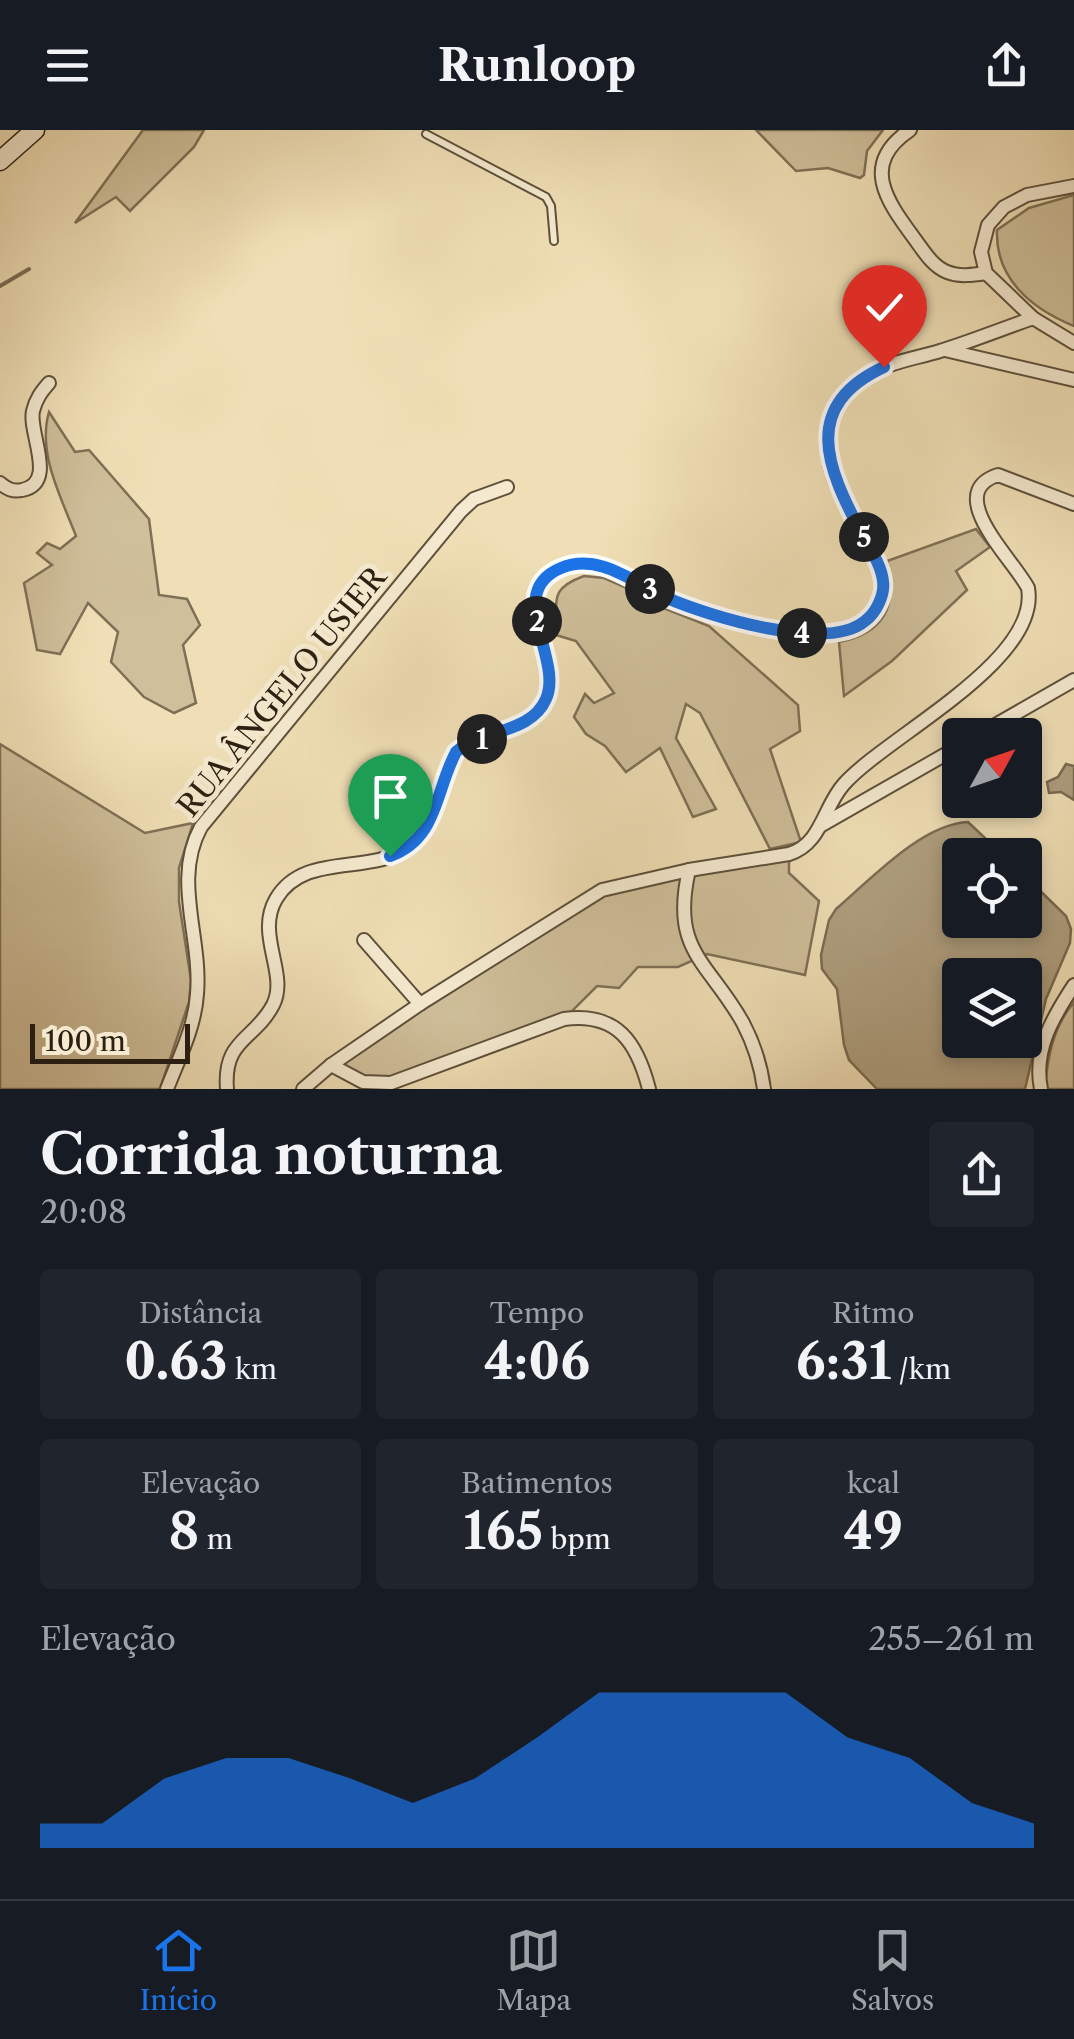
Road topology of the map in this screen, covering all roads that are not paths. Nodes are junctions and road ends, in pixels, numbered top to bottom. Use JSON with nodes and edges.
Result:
{"nodes":[{"id":1,"x":34,"y":130,"type":"edge"},
{"id":2,"x":910,"y":130,"type":"edge"},
{"id":3,"x":426,"y":134,"type":"dead end"},
{"id":4,"x":0,"y":161,"type":"edge"},
{"id":5,"x":1074,"y":186,"type":"edge"},
{"id":6,"x":554,"y":241,"type":"dead end"},
{"id":7,"x":984,"y":268,"type":"junction"},
{"id":8,"x":1034,"y":318,"type":"junction"},
{"id":9,"x":1074,"y":344,"type":"edge"},
{"id":10,"x":943,"y":350,"type":"junction"},
{"id":11,"x":1074,"y":380,"type":"edge"},
{"id":12,"x":49,"y":383,"type":"dead end"},
{"id":13,"x":0,"y":483,"type":"edge"},
{"id":14,"x":507,"y":486,"type":"dead end"},
{"id":15,"x":1074,"y":504,"type":"edge"},
{"id":16,"x":1074,"y":680,"type":"edge"},
{"id":17,"x":1008,"y":718,"type":"edge"},
{"id":18,"x":942,"y":756,"type":"edge"},
{"id":19,"x":820,"y":826,"type":"junction"},
{"id":20,"x":688,"y":870,"type":"junction"},
{"id":21,"x":364,"y":940,"type":"dead end"},
{"id":22,"x":1074,"y":985,"type":"edge"},
{"id":23,"x":420,"y":1004,"type":"junction"},
{"id":24,"x":331,"y":1065,"type":"junction"},
{"id":25,"x":167,"y":1089,"type":"edge"},
{"id":26,"x":227,"y":1089,"type":"edge"},
{"id":27,"x":303,"y":1089,"type":"edge"},
{"id":28,"x":649,"y":1089,"type":"edge"},
{"id":29,"x":764,"y":1089,"type":"edge"},
{"id":30,"x":1041,"y":1089,"type":"edge"}],
"edges":[{"from":1,"to":4,"type":"street"},
{"from":2,"to":7,"type":"street"},
{"from":3,"to":6,"type":"lane"},
{"from":5,"to":7,"type":"street"},
{"from":7,"to":8,"type":"street"},
{"from":8,"to":9,"type":"street"},
{"from":8,"to":10,"type":"street"},
{"from":10,"to":11,"type":"street"},
{"from":10,"to":26,"type":"street"},
{"from":12,"to":13,"type":"street"},
{"from":14,"to":25,"type":"street","name":"RUA ÂNGELO USIER"},
{"from":15,"to":19,"type":"street"},
{"from":16,"to":17,"type":"street"},
{"from":18,"to":19,"type":"street"},
{"from":19,"to":20,"type":"street"},
{"from":20,"to":23,"type":"street"},
{"from":20,"to":29,"type":"street"},
{"from":21,"to":23,"type":"street"},
{"from":22,"to":30,"type":"street"},
{"from":23,"to":24,"type":"street"},
{"from":24,"to":27,"type":"street"},
{"from":24,"to":28,"type":"street"}]}
